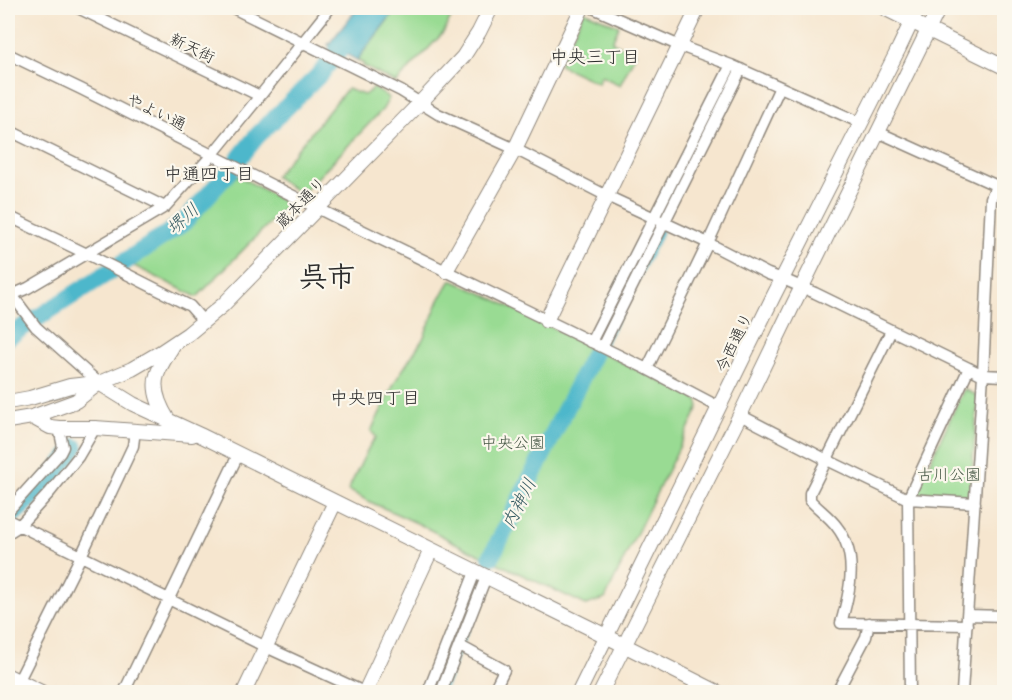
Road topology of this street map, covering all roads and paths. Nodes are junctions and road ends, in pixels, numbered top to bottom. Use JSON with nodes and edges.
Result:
{"nodes":[{"id":1,"x":78,"y":8,"type":"edge"},
{"id":2,"x":233,"y":8,"type":"edge"},
{"id":3,"x":330,"y":8,"type":"edge"},
{"id":4,"x":490,"y":8,"type":"edge"},
{"id":5,"x":582,"y":8,"type":"edge"},
{"id":6,"x":593,"y":8,"type":"edge"},
{"id":7,"x":699,"y":8,"type":"edge"},
{"id":8,"x":884,"y":8,"type":"edge"},
{"id":9,"x":939,"y":8,"type":"edge"},
{"id":10,"x":915,"y":14,"type":"edge"},
{"id":11,"x":929,"y":29,"type":"junction"},
{"id":12,"x":304,"y":42,"type":"junction"},
{"id":13,"x":680,"y":46,"type":"junction"},
{"id":14,"x":8,"y":54,"type":"edge"},
{"id":15,"x":736,"y":67,"type":"junction"},
{"id":16,"x":1005,"y":67,"type":"edge"},
{"id":17,"x":780,"y":87,"type":"junction"},
{"id":18,"x":260,"y":96,"type":"junction"},
{"id":19,"x":420,"y":103,"type":"junction"},
{"id":20,"x":861,"y":123,"type":"junction"},
{"id":21,"x":8,"y":130,"type":"edge"},
{"id":22,"x":878,"y":132,"type":"junction"},
{"id":23,"x":515,"y":148,"type":"junction"},
{"id":24,"x":216,"y":157,"type":"junction"},
{"id":25,"x":1000,"y":187,"type":"edge"},
{"id":26,"x":607,"y":196,"type":"junction"},
{"id":27,"x":165,"y":207,"type":"junction"},
{"id":28,"x":317,"y":208,"type":"junction"},
{"id":29,"x":8,"y":216,"type":"edge"},
{"id":30,"x":659,"y":221,"type":"junction"},
{"id":31,"x":708,"y":243,"type":"junction"},
{"id":32,"x":87,"y":254,"type":"junction"},
{"id":33,"x":446,"y":271,"type":"junction"},
{"id":34,"x":783,"y":279,"type":"junction"},
{"id":35,"x":802,"y":287,"type":"junction"},
{"id":36,"x":10,"y":295,"type":"edge"},
{"id":37,"x":203,"y":321,"type":"junction"},
{"id":38,"x":546,"y":321,"type":"junction"},
{"id":39,"x":891,"y":331,"type":"junction"},
{"id":40,"x":591,"y":342,"type":"junction"},
{"id":41,"x":174,"y":343,"type":"junction"},
{"id":42,"x":602,"y":347,"type":"junction"},
{"id":43,"x":969,"y":368,"type":"junction"},
{"id":44,"x":647,"y":369,"type":"junction"},
{"id":45,"x":983,"y":375,"type":"junction"},
{"id":46,"x":1005,"y":376,"type":"edge"},
{"id":47,"x":99,"y":383,"type":"junction"},
{"id":48,"x":8,"y":402,"type":"edge"},
{"id":49,"x":719,"y":407,"type":"junction"},
{"id":50,"x":740,"y":415,"type":"junction"},
{"id":51,"x":32,"y":417,"type":"junction"},
{"id":52,"x":168,"y":420,"type":"junction"},
{"id":53,"x":8,"y":421,"type":"edge"},
{"id":54,"x":59,"y":428,"type":"junction"},
{"id":55,"x":95,"y":428,"type":"junction"},
{"id":56,"x":135,"y":430,"type":"junction"},
{"id":57,"x":200,"y":435,"type":"junction"},
{"id":58,"x":238,"y":455,"type":"junction"},
{"id":59,"x":827,"y":460,"type":"junction"},
{"id":60,"x":908,"y":499,"type":"junction"},
{"id":61,"x":334,"y":502,"type":"junction"},
{"id":62,"x":975,"y":503,"type":"junction"},
{"id":63,"x":8,"y":511,"type":"edge"},
{"id":64,"x":8,"y":520,"type":"edge"},
{"id":65,"x":19,"y":526,"type":"junction"},
{"id":66,"x":8,"y":533,"type":"edge"},
{"id":67,"x":431,"y":550,"type":"junction"},
{"id":68,"x":81,"y":556,"type":"junction"},
{"id":69,"x":481,"y":574,"type":"junction"},
{"id":70,"x":169,"y":599,"type":"junction"},
{"id":71,"x":1005,"y":616,"type":"edge"},
{"id":72,"x":967,"y":620,"type":"junction"},
{"id":73,"x":869,"y":623,"type":"junction"},
{"id":74,"x":909,"y":624,"type":"junction"},
{"id":75,"x":607,"y":637,"type":"junction"},
{"id":76,"x":623,"y":645,"type":"junction"},
{"id":77,"x":460,"y":646,"type":"junction"},
{"id":78,"x":266,"y":647,"type":"junction"},
{"id":79,"x":13,"y":683,"type":"edge"},
{"id":80,"x":709,"y":691,"type":"edge"},
{"id":81,"x":40,"y":693,"type":"edge"},
{"id":82,"x":124,"y":693,"type":"edge"},
{"id":83,"x":244,"y":693,"type":"edge"},
{"id":84,"x":364,"y":693,"type":"edge"},
{"id":85,"x":428,"y":693,"type":"edge"},
{"id":86,"x":441,"y":693,"type":"edge"},
{"id":87,"x":493,"y":693,"type":"edge"},
{"id":88,"x":579,"y":693,"type":"edge"},
{"id":89,"x":601,"y":693,"type":"edge"},
{"id":90,"x":837,"y":693,"type":"edge"},
{"id":91,"x":910,"y":693,"type":"edge"},
{"id":92,"x":962,"y":693,"type":"edge"}],
"edges":[{"from":1,"to":18,"type":"street","name":"新天街"},
{"from":2,"to":12,"type":"street"},
{"from":3,"to":12,"type":"street"},
{"from":4,"to":19,"type":"street","name":"蔵本通り"},
{"from":5,"to":23,"type":"street"},
{"from":6,"to":13,"type":"street"},
{"from":7,"to":13,"type":"street"},
{"from":8,"to":10,"type":"street"},
{"from":9,"to":11,"type":"street"},
{"from":10,"to":11,"type":"street"},
{"from":10,"to":20,"type":"street","name":"今西通り"},
{"from":11,"to":16,"type":"street"},
{"from":11,"to":22,"type":"street"},
{"from":12,"to":18,"type":"street"},
{"from":12,"to":19,"type":"street"},
{"from":13,"to":15,"type":"street"},
{"from":13,"to":26,"type":"street"},
{"from":14,"to":24,"type":"street","name":"やよい通"},
{"from":15,"to":17,"type":"street"},
{"from":15,"to":30,"type":"street"},
{"from":17,"to":20,"type":"street"},
{"from":17,"to":31,"type":"street"},
{"from":18,"to":24,"type":"street"},
{"from":19,"to":23,"type":"street"},
{"from":19,"to":28,"type":"street","name":"蔵本通り"},
{"from":20,"to":34,"type":"street","name":"今西通り"},
{"from":21,"to":27,"type":"street"},
{"from":22,"to":25,"type":"street"},
{"from":22,"to":35,"type":"street"},
{"from":23,"to":26,"type":"street"},
{"from":23,"to":33,"type":"street"},
{"from":24,"to":27,"type":"street"},
{"from":24,"to":28,"type":"street","name":"やよい通"},
{"from":25,"to":45,"type":"street"},
{"from":26,"to":30,"type":"street"},
{"from":26,"to":38,"type":"street"},
{"from":27,"to":32,"type":"street"},
{"from":28,"to":33,"type":"street","name":"やよい通"},
{"from":28,"to":37,"type":"street","name":"蔵本通り"},
{"from":29,"to":32,"type":"street"},
{"from":30,"to":31,"type":"street"},
{"from":30,"to":40,"type":"street"},
{"from":30,"to":42,"type":"street"},
{"from":31,"to":34,"type":"street"},
{"from":31,"to":44,"type":"street"},
{"from":32,"to":36,"type":"street"},
{"from":32,"to":37,"type":"street"},
{"from":33,"to":38,"type":"street","name":"やよい通"},
{"from":34,"to":35,"type":"street"},
{"from":34,"to":49,"type":"street","name":"今西通り"},
{"from":35,"to":39,"type":"street"},
{"from":35,"to":50,"type":"street"},
{"from":36,"to":47,"type":"street"},
{"from":37,"to":41,"type":"street","name":"蔵本通り"},
{"from":38,"to":40,"type":"street","name":"やよい通"},
{"from":39,"to":43,"type":"street"},
{"from":39,"to":59,"type":"street"},
{"from":40,"to":42,"type":"street","name":"やよい通"},
{"from":41,"to":47,"type":"street","name":"蔵本通り"},
{"from":41,"to":52,"type":"street"},
{"from":42,"to":44,"type":"street","name":"やよい通"},
{"from":43,"to":45,"type":"street"},
{"from":43,"to":60,"type":"street"},
{"from":44,"to":49,"type":"street","name":"やよい通"},
{"from":45,"to":46,"type":"street"},
{"from":45,"to":62,"type":"street"},
{"from":47,"to":48,"type":"street","name":"蔵本通り"},
{"from":47,"to":51,"type":"street","name":"蔵本通り"},
{"from":47,"to":52,"type":"street"},
{"from":49,"to":75,"type":"street","name":"今西通り"},
{"from":50,"to":59,"type":"street"},
{"from":50,"to":76,"type":"street"},
{"from":51,"to":53,"type":"street","name":"蔵本通り"},
{"from":51,"to":54,"type":"street"},
{"from":52,"to":57,"type":"street"},
{"from":54,"to":55,"type":"street"},
{"from":54,"to":63,"type":"street"},
{"from":55,"to":56,"type":"street"},
{"from":55,"to":65,"type":"street"},
{"from":56,"to":57,"type":"street"},
{"from":56,"to":68,"type":"street"},
{"from":57,"to":58,"type":"street"},
{"from":58,"to":61,"type":"street"},
{"from":58,"to":70,"type":"street"},
{"from":59,"to":60,"type":"street"},
{"from":59,"to":73,"type":"street"},
{"from":60,"to":62,"type":"street"},
{"from":60,"to":74,"type":"street"},
{"from":61,"to":67,"type":"street"},
{"from":61,"to":78,"type":"street"},
{"from":62,"to":72,"type":"street"},
{"from":64,"to":65,"type":"street"},
{"from":65,"to":66,"type":"street"},
{"from":65,"to":68,"type":"street"},
{"from":67,"to":69,"type":"street"},
{"from":67,"to":84,"type":"street"},
{"from":68,"to":70,"type":"street"},
{"from":68,"to":79,"type":"street"},
{"from":69,"to":75,"type":"street"},
{"from":69,"to":77,"type":"street"},
{"from":69,"to":85,"type":"street"},
{"from":70,"to":78,"type":"street"},
{"from":70,"to":82,"type":"street"},
{"from":71,"to":72,"type":"street"},
{"from":72,"to":74,"type":"street"},
{"from":72,"to":92,"type":"street"},
{"from":73,"to":74,"type":"street"},
{"from":73,"to":90,"type":"street"},
{"from":74,"to":91,"type":"street"},
{"from":75,"to":76,"type":"street"},
{"from":75,"to":88,"type":"street","name":"今西通り"},
{"from":76,"to":80,"type":"street"},
{"from":76,"to":89,"type":"street"},
{"from":77,"to":86,"type":"street"},
{"from":77,"to":87,"type":"street"},
{"from":78,"to":83,"type":"street"},
{"from":78,"to":84,"type":"street"},
{"from":79,"to":81,"type":"street"}]}
